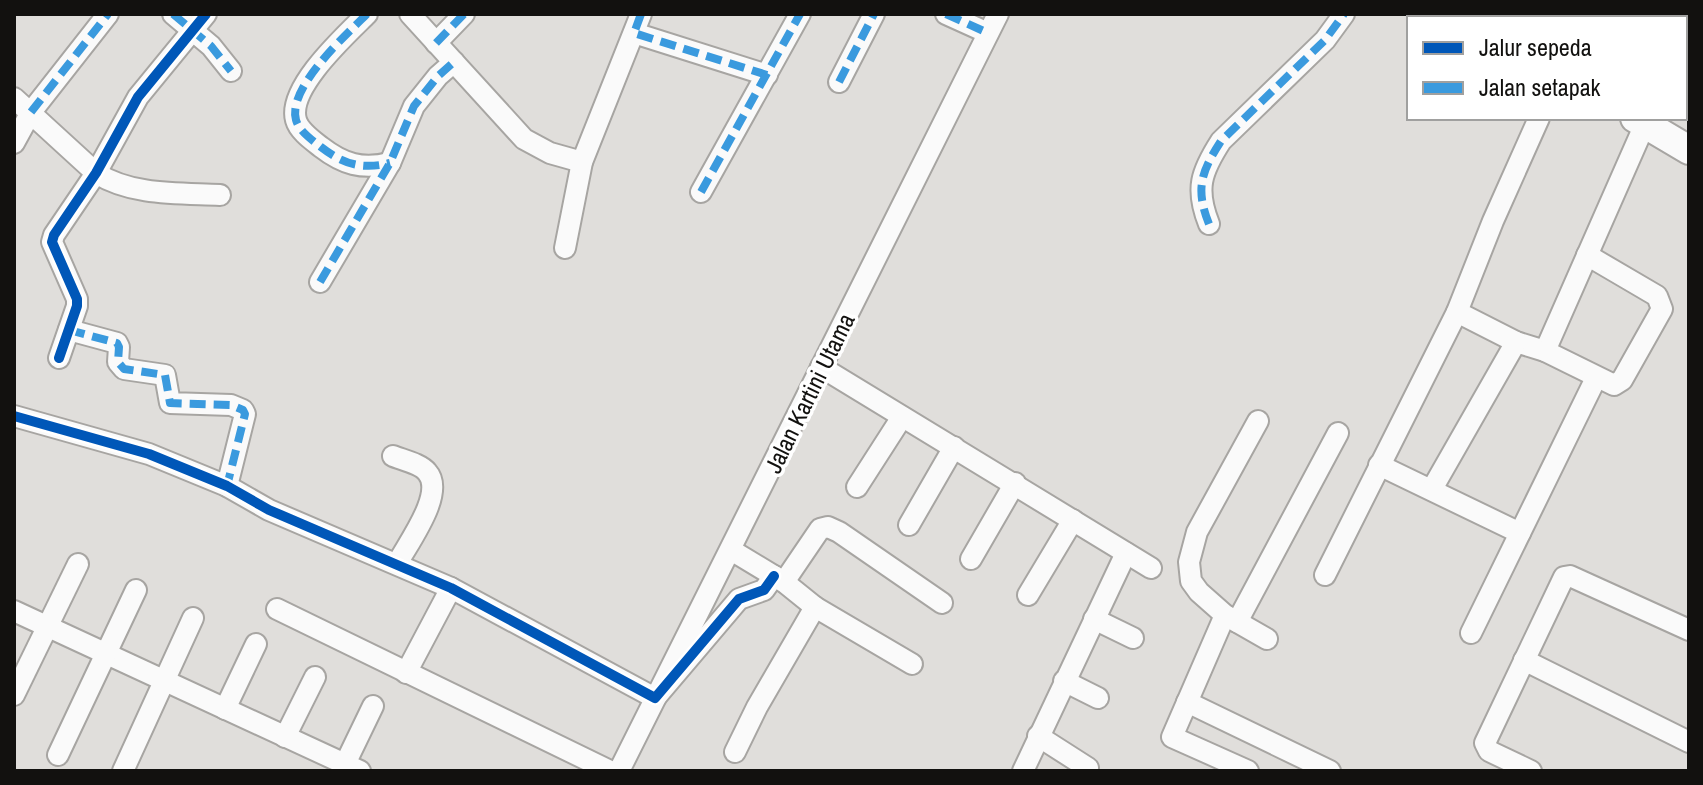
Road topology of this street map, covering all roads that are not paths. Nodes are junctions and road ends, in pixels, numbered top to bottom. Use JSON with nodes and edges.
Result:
{"nodes":[{"id":1,"x":108,"y":14,"type":"edge"},
{"id":2,"x":173,"y":14,"type":"edge"},
{"id":3,"x":367,"y":14,"type":"edge"},
{"id":4,"x":410,"y":14,"type":"edge"},
{"id":5,"x":464,"y":14,"type":"edge"},
{"id":6,"x":800,"y":14,"type":"edge"},
{"id":7,"x":874,"y":14,"type":"edge"},
{"id":8,"x":946,"y":14,"type":"edge"},
{"id":9,"x":998,"y":14,"type":"edge"},
{"id":10,"x":1344,"y":14,"type":"edge"},
{"id":11,"x":199,"y":22,"type":"edge"},
{"id":12,"x":638,"y":24,"type":"edge"},
{"id":13,"x":988,"y":33,"type":"junction"},
{"id":14,"x":436,"y":43,"type":"junction"},
{"id":15,"x":454,"y":62,"type":"junction"},
{"id":16,"x":231,"y":71,"type":"dead end"},
{"id":17,"x":767,"y":75,"type":"junction"},
{"id":18,"x":839,"y":82,"type":"dead end"},
{"id":19,"x":14,"y":98,"type":"edge"},
{"id":20,"x":31,"y":112,"type":"junction"},
{"id":21,"x":1538,"y":120,"type":"edge"},
{"id":22,"x":1640,"y":121,"type":"edge"},
{"id":23,"x":14,"y":143,"type":"edge"},
{"id":24,"x":1689,"y":150,"type":"edge"},
{"id":25,"x":582,"y":162,"type":"junction"},
{"id":26,"x":390,"y":163,"type":"junction"},
{"id":27,"x":96,"y":173,"type":"junction"},
{"id":28,"x":701,"y":192,"type":"dead end"},
{"id":29,"x":220,"y":195,"type":"dead end"},
{"id":30,"x":1209,"y":224,"type":"dead end"},
{"id":31,"x":565,"y":248,"type":"dead end"},
{"id":32,"x":1587,"y":255,"type":"junction"},
{"id":33,"x":320,"y":282,"type":"dead end"},
{"id":34,"x":1457,"y":312,"type":"junction"},
{"id":35,"x":69,"y":330,"type":"junction"},
{"id":36,"x":1516,"y":342,"type":"junction"},
{"id":37,"x":1545,"y":351,"type":"junction"},
{"id":38,"x":59,"y":358,"type":"dead end"},
{"id":39,"x":821,"y":367,"type":"junction"},
{"id":40,"x":1596,"y":378,"type":"junction"},
{"id":41,"x":14,"y":416,"type":"edge"},
{"id":42,"x":902,"y":417,"type":"junction"},
{"id":43,"x":1258,"y":421,"type":"dead end"},
{"id":44,"x":1338,"y":433,"type":"dead end"},
{"id":45,"x":954,"y":447,"type":"junction"},
{"id":46,"x":393,"y":456,"type":"dead end"},
{"id":47,"x":1379,"y":465,"type":"junction"},
{"id":48,"x":1015,"y":483,"type":"junction"},
{"id":49,"x":227,"y":486,"type":"junction"},
{"id":50,"x":857,"y":487,"type":"dead end"},
{"id":51,"x":1432,"y":489,"type":"junction"},
{"id":52,"x":1073,"y":520,"type":"junction"},
{"id":53,"x":909,"y":525,"type":"dead end"},
{"id":54,"x":1520,"y":533,"type":"junction"},
{"id":55,"x":731,"y":550,"type":"junction"},
{"id":56,"x":1126,"y":553,"type":"junction"},
{"id":57,"x":971,"y":559,"type":"dead end"},
{"id":58,"x":78,"y":564,"type":"dead end"},
{"id":59,"x":397,"y":564,"type":"junction"},
{"id":60,"x":1151,"y":568,"type":"dead end"},
{"id":61,"x":1325,"y":575,"type":"dead end"},
{"id":62,"x":779,"y":579,"type":"junction"},
{"id":63,"x":451,"y":588,"type":"junction"},
{"id":64,"x":136,"y":590,"type":"dead end"},
{"id":65,"x":1028,"y":595,"type":"dead end"},
{"id":66,"x":942,"y":603,"type":"dead end"},
{"id":67,"x":815,"y":607,"type":"junction"},
{"id":68,"x":277,"y":609,"type":"dead end"},
{"id":69,"x":14,"y":611,"type":"edge"},
{"id":70,"x":1689,"y":614,"type":"edge"},
{"id":71,"x":1662,"y":617,"type":"junction"},
{"id":72,"x":193,"y":618,"type":"dead end"},
{"id":73,"x":1231,"y":618,"type":"junction"},
{"id":74,"x":1094,"y":619,"type":"junction"},
{"id":75,"x":47,"y":626,"type":"junction"},
{"id":76,"x":1689,"y":630,"type":"edge"},
{"id":77,"x":1471,"y":633,"type":"dead end"},
{"id":78,"x":1133,"y":638,"type":"dead end"},
{"id":79,"x":1267,"y":639,"type":"dead end"},
{"id":80,"x":256,"y":644,"type":"dead end"},
{"id":81,"x":106,"y":654,"type":"junction"},
{"id":82,"x":1524,"y":660,"type":"junction"},
{"id":83,"x":912,"y":664,"type":"dead end"},
{"id":84,"x":406,"y":673,"type":"junction"},
{"id":85,"x":315,"y":677,"type":"dead end"},
{"id":86,"x":165,"y":681,"type":"junction"},
{"id":87,"x":1064,"y":681,"type":"junction"},
{"id":88,"x":14,"y":695,"type":"edge"},
{"id":89,"x":655,"y":698,"type":"junction"},
{"id":90,"x":1098,"y":698,"type":"dead end"},
{"id":91,"x":1187,"y":702,"type":"junction"},
{"id":92,"x":373,"y":706,"type":"dead end"},
{"id":93,"x":225,"y":709,"type":"junction"},
{"id":94,"x":1038,"y":736,"type":"junction"},
{"id":95,"x":285,"y":737,"type":"junction"},
{"id":96,"x":1689,"y":742,"type":"edge"},
{"id":97,"x":735,"y":752,"type":"dead end"},
{"id":98,"x":58,"y":755,"type":"dead end"},
{"id":99,"x":1297,"y":764,"type":"edge"},
{"id":100,"x":352,"y":768,"type":"edge"},
{"id":101,"x":1088,"y":768,"type":"dead end"},
{"id":102,"x":1324,"y":770,"type":"edge"},
{"id":103,"x":123,"y":771,"type":"edge"},
{"id":104,"x":610,"y":771,"type":"edge"},
{"id":105,"x":619,"y":771,"type":"edge"},
{"id":106,"x":1023,"y":771,"type":"edge"},
{"id":107,"x":1248,"y":771,"type":"edge"},
{"id":108,"x":1531,"y":771,"type":"edge"}],
"edges":[{"from":1,"to":20,"type":"street"},
{"from":2,"to":11,"type":"street"},
{"from":3,"to":26,"type":"street"},
{"from":4,"to":14,"type":"street"},
{"from":5,"to":14,"type":"street"},
{"from":6,"to":17,"type":"street"},
{"from":7,"to":18,"type":"street"},
{"from":8,"to":13,"type":"street"},
{"from":9,"to":13,"type":"street","name":"Jalan Kartini Utama"},
{"from":10,"to":30,"type":"street"},
{"from":11,"to":16,"type":"street"},
{"from":11,"to":27,"type":"street"},
{"from":12,"to":17,"type":"street"},
{"from":12,"to":25,"type":"street"},
{"from":13,"to":39,"type":"street","name":"Jalan Kartini Utama"},
{"from":14,"to":15,"type":"street"},
{"from":15,"to":25,"type":"street"},
{"from":15,"to":26,"type":"street"},
{"from":17,"to":28,"type":"street"},
{"from":19,"to":20,"type":"street"},
{"from":20,"to":23,"type":"street"},
{"from":20,"to":27,"type":"street"},
{"from":21,"to":34,"type":"street"},
{"from":22,"to":24,"type":"highway"},
{"from":22,"to":32,"type":"street"},
{"from":25,"to":31,"type":"street"},
{"from":26,"to":33,"type":"street"},
{"from":27,"to":29,"type":"street"},
{"from":27,"to":35,"type":"street"},
{"from":32,"to":37,"type":"street"},
{"from":32,"to":40,"type":"street"},
{"from":34,"to":36,"type":"street"},
{"from":34,"to":47,"type":"street"},
{"from":35,"to":38,"type":"street"},
{"from":35,"to":49,"type":"street"},
{"from":36,"to":37,"type":"street"},
{"from":36,"to":51,"type":"street"},
{"from":37,"to":40,"type":"street"},
{"from":39,"to":42,"type":"street"},
{"from":39,"to":55,"type":"street","name":"Jalan Kartini Utama"},
{"from":40,"to":54,"type":"street"},
{"from":41,"to":49,"type":"street"},
{"from":42,"to":45,"type":"street"},
{"from":42,"to":50,"type":"street"},
{"from":43,"to":73,"type":"street"},
{"from":44,"to":73,"type":"street"},
{"from":45,"to":48,"type":"street"},
{"from":45,"to":53,"type":"street"},
{"from":46,"to":59,"type":"street"},
{"from":47,"to":51,"type":"street"},
{"from":47,"to":61,"type":"street"},
{"from":48,"to":52,"type":"street"},
{"from":48,"to":57,"type":"street"},
{"from":49,"to":59,"type":"street"},
{"from":51,"to":54,"type":"street"},
{"from":52,"to":56,"type":"street"},
{"from":52,"to":65,"type":"street"},
{"from":54,"to":77,"type":"street"},
{"from":55,"to":62,"type":"street"},
{"from":55,"to":89,"type":"street","name":"Jalan Kartini Utama"},
{"from":56,"to":60,"type":"street"},
{"from":56,"to":74,"type":"street"},
{"from":58,"to":75,"type":"street"},
{"from":59,"to":63,"type":"street"},
{"from":62,"to":66,"type":"street"},
{"from":62,"to":67,"type":"street"},
{"from":62,"to":89,"type":"street"},
{"from":63,"to":84,"type":"street"},
{"from":63,"to":89,"type":"street"},
{"from":64,"to":81,"type":"street"},
{"from":67,"to":83,"type":"street"},
{"from":67,"to":97,"type":"street"},
{"from":68,"to":84,"type":"street"},
{"from":69,"to":75,"type":"street"},
{"from":70,"to":71,"type":"street"},
{"from":71,"to":76,"type":"street"},
{"from":71,"to":82,"type":"street"},
{"from":72,"to":86,"type":"street"},
{"from":73,"to":79,"type":"street"},
{"from":73,"to":91,"type":"street"},
{"from":74,"to":78,"type":"street"},
{"from":74,"to":87,"type":"street"},
{"from":75,"to":81,"type":"street"},
{"from":75,"to":88,"type":"street"},
{"from":80,"to":93,"type":"street"},
{"from":81,"to":86,"type":"street"},
{"from":81,"to":98,"type":"street"},
{"from":82,"to":96,"type":"street"},
{"from":82,"to":108,"type":"street"},
{"from":84,"to":104,"type":"street"},
{"from":85,"to":95,"type":"street"},
{"from":86,"to":93,"type":"street"},
{"from":86,"to":103,"type":"street"},
{"from":87,"to":90,"type":"street"},
{"from":87,"to":94,"type":"street"},
{"from":89,"to":105,"type":"street","name":"Jalan Kartini Utama"},
{"from":91,"to":99,"type":"street"},
{"from":91,"to":107,"type":"street"},
{"from":92,"to":100,"type":"street"},
{"from":93,"to":95,"type":"street"},
{"from":94,"to":101,"type":"street"},
{"from":94,"to":106,"type":"street"},
{"from":95,"to":100,"type":"street"},
{"from":99,"to":102,"type":"street"}]}
